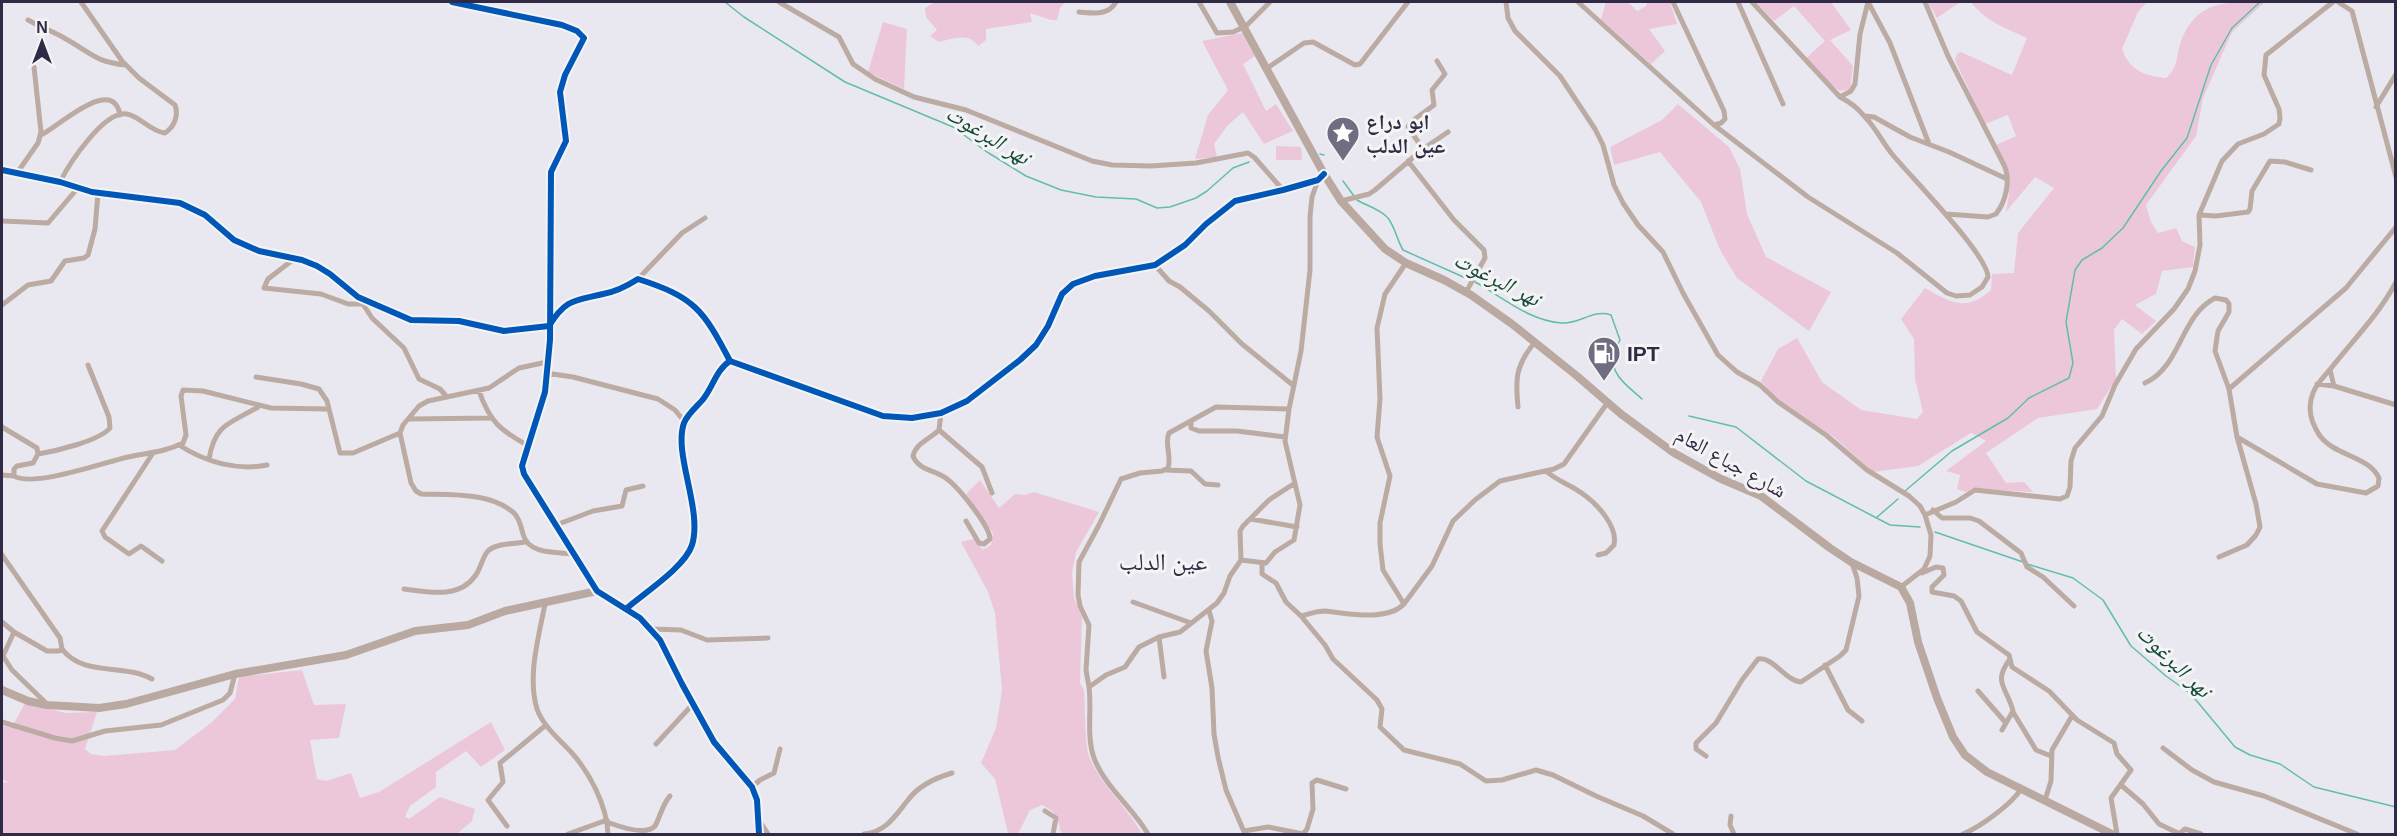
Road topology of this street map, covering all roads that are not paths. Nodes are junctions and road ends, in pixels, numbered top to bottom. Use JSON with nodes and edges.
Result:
{"nodes":[{"id":1,"x":81,"y":2,"type":"edge"},
{"id":2,"x":452,"y":2,"type":"edge"},
{"id":3,"x":779,"y":2,"type":"edge"},
{"id":4,"x":1116,"y":2,"type":"edge"},
{"id":5,"x":1199,"y":2,"type":"edge"},
{"id":6,"x":1230,"y":2,"type":"edge"},
{"id":7,"x":1270,"y":2,"type":"edge"},
{"id":8,"x":1408,"y":2,"type":"edge"},
{"id":9,"x":1506,"y":2,"type":"edge"},
{"id":10,"x":1578,"y":2,"type":"edge"},
{"id":11,"x":1673,"y":2,"type":"edge"},
{"id":12,"x":1738,"y":2,"type":"edge"},
{"id":13,"x":1752,"y":2,"type":"edge"},
{"id":14,"x":1868,"y":2,"type":"edge"},
{"id":15,"x":1925,"y":2,"type":"edge"},
{"id":16,"x":2333,"y":2,"type":"edge"},
{"id":17,"x":2338,"y":2,"type":"edge"},
{"id":18,"x":2350,"y":2,"type":"edge"},
{"id":19,"x":2352,"y":11,"type":"junction"},
{"id":20,"x":1079,"y":12,"type":"dead end"},
{"id":21,"x":1865,"y":13,"type":"junction"},
{"id":22,"x":1875,"y":15,"type":"junction"},
{"id":23,"x":28,"y":20,"type":"dead end"},
{"id":24,"x":1244,"y":28,"type":"junction"},
{"id":25,"x":1437,"y":61,"type":"dead end"},
{"id":26,"x":126,"y":65,"type":"junction"},
{"id":27,"x":34,"y":67,"type":"dead end"},
{"id":28,"x":1266,"y":69,"type":"junction"},
{"id":29,"x":2396,"y":74,"type":"edge"},
{"id":30,"x":1840,"y":97,"type":"junction"},
{"id":31,"x":1783,"y":104,"type":"dead end"},
{"id":32,"x":2376,"y":106,"type":"junction"},
{"id":33,"x":120,"y":115,"type":"junction"},
{"id":34,"x":1865,"y":116,"type":"junction"},
{"id":35,"x":1714,"y":125,"type":"junction"},
{"id":36,"x":1448,"y":132,"type":"dead end"},
{"id":37,"x":41,"y":135,"type":"junction"},
{"id":38,"x":1929,"y":144,"type":"junction"},
{"id":39,"x":1423,"y":149,"type":"junction"},
{"id":40,"x":1408,"y":161,"type":"junction"},
{"id":41,"x":2,"y":170,"type":"edge"},
{"id":42,"x":2311,"y":170,"type":"dead end"},
{"id":43,"x":17,"y":173,"type":"junction"},
{"id":44,"x":1321,"y":177,"type":"junction"},
{"id":45,"x":2396,"y":177,"type":"edge"},
{"id":46,"x":2007,"y":179,"type":"junction"},
{"id":47,"x":60,"y":182,"type":"junction"},
{"id":48,"x":76,"y":189,"type":"junction"},
{"id":49,"x":1283,"y":190,"type":"junction"},
{"id":50,"x":98,"y":193,"type":"junction"},
{"id":51,"x":1345,"y":200,"type":"junction"},
{"id":52,"x":1946,"y":214,"type":"junction"},
{"id":53,"x":2199,"y":215,"type":"junction"},
{"id":54,"x":705,"y":218,"type":"dead end"},
{"id":55,"x":2,"y":221,"type":"edge"},
{"id":56,"x":2396,"y":227,"type":"edge"},
{"id":57,"x":294,"y":259,"type":"junction"},
{"id":58,"x":1407,"y":263,"type":"junction"},
{"id":59,"x":1155,"y":265,"type":"junction"},
{"id":60,"x":638,"y":279,"type":"junction"},
{"id":61,"x":2396,"y":282,"type":"edge"},
{"id":62,"x":1466,"y":292,"type":"junction"},
{"id":63,"x":358,"y":297,"type":"junction"},
{"id":64,"x":363,"y":304,"type":"junction"},
{"id":65,"x":2,"y":305,"type":"edge"},
{"id":66,"x":549,"y":326,"type":"junction"},
{"id":67,"x":1534,"y":342,"type":"junction"},
{"id":68,"x":730,"y":361,"type":"junction"},
{"id":69,"x":547,"y":362,"type":"junction"},
{"id":70,"x":88,"y":365,"type":"dead end"},
{"id":71,"x":2330,"y":370,"type":"junction"},
{"id":72,"x":546,"y":373,"type":"junction"},
{"id":73,"x":256,"y":377,"type":"dead end"},
{"id":74,"x":2145,"y":383,"type":"dead end"},
{"id":75,"x":2317,"y":384,"type":"junction"},
{"id":76,"x":1294,"y":386,"type":"junction"},
{"id":77,"x":2334,"y":386,"type":"junction"},
{"id":78,"x":2229,"y":389,"type":"junction"},
{"id":79,"x":479,"y":391,"type":"junction"},
{"id":80,"x":447,"y":397,"type":"junction"},
{"id":81,"x":1608,"y":402,"type":"junction"},
{"id":82,"x":2396,"y":405,"type":"edge"},
{"id":83,"x":259,"y":406,"type":"junction"},
{"id":84,"x":1518,"y":407,"type":"dead end"},
{"id":85,"x":1289,"y":409,"type":"junction"},
{"id":86,"x":328,"y":410,"type":"junction"},
{"id":87,"x":941,"y":413,"type":"junction"},
{"id":88,"x":491,"y":418,"type":"junction"},
{"id":89,"x":408,"y":419,"type":"junction"},
{"id":90,"x":684,"y":421,"type":"junction"},
{"id":91,"x":1191,"y":422,"type":"junction"},
{"id":92,"x":2,"y":427,"type":"edge"},
{"id":93,"x":939,"y":430,"type":"junction"},
{"id":94,"x":400,"y":433,"type":"junction"},
{"id":95,"x":1285,"y":437,"type":"junction"},
{"id":96,"x":2237,"y":437,"type":"junction"},
{"id":97,"x":180,"y":445,"type":"junction"},
{"id":98,"x":528,"y":446,"type":"junction"},
{"id":99,"x":153,"y":453,"type":"junction"},
{"id":100,"x":38,"y":454,"type":"junction"},
{"id":101,"x":209,"y":459,"type":"junction"},
{"id":102,"x":267,"y":465,"type":"dead end"},
{"id":103,"x":1166,"y":470,"type":"junction"},
{"id":104,"x":1546,"y":471,"type":"junction"},
{"id":105,"x":2,"y":476,"type":"edge"},
{"id":106,"x":14,"y":476,"type":"junction"},
{"id":107,"x":1295,"y":483,"type":"junction"},
{"id":108,"x":1218,"y":485,"type":"dead end"},
{"id":109,"x":643,"y":486,"type":"dead end"},
{"id":110,"x":992,"y":493,"type":"dead end"},
{"id":111,"x":1933,"y":510,"type":"junction"},
{"id":112,"x":1925,"y":515,"type":"junction"},
{"id":113,"x":1251,"y":519,"type":"junction"},
{"id":114,"x":966,"y":521,"type":"dead end"},
{"id":115,"x":556,"y":525,"type":"junction"},
{"id":116,"x":1297,"y":527,"type":"junction"},
{"id":117,"x":525,"y":542,"type":"junction"},
{"id":118,"x":574,"y":554,"type":"junction"},
{"id":119,"x":2,"y":555,"type":"edge"},
{"id":120,"x":1598,"y":555,"type":"dead end"},
{"id":121,"x":2219,"y":557,"type":"dead end"},
{"id":122,"x":1241,"y":560,"type":"junction"},
{"id":123,"x":162,"y":561,"type":"dead end"},
{"id":124,"x":1851,"y":562,"type":"junction"},
{"id":125,"x":1262,"y":564,"type":"junction"},
{"id":126,"x":1917,"y":575,"type":"junction"},
{"id":127,"x":1901,"y":587,"type":"junction"},
{"id":128,"x":404,"y":589,"type":"dead end"},
{"id":129,"x":597,"y":591,"type":"junction"},
{"id":130,"x":1133,"y":602,"type":"dead end"},
{"id":131,"x":545,"y":604,"type":"junction"},
{"id":132,"x":1404,"y":604,"type":"junction"},
{"id":133,"x":2074,"y":606,"type":"dead end"},
{"id":134,"x":627,"y":608,"type":"junction"},
{"id":135,"x":1209,"y":611,"type":"junction"},
{"id":136,"x":1301,"y":616,"type":"junction"},
{"id":137,"x":2,"y":622,"type":"edge"},
{"id":138,"x":1191,"y":623,"type":"junction"},
{"id":139,"x":652,"y":629,"type":"junction"},
{"id":140,"x":14,"y":632,"type":"junction"},
{"id":141,"x":1159,"y":637,"type":"junction"},
{"id":142,"x":768,"y":638,"type":"dead end"},
{"id":143,"x":62,"y":649,"type":"junction"},
{"id":144,"x":2010,"y":659,"type":"junction"},
{"id":145,"x":1825,"y":665,"type":"junction"},
{"id":146,"x":235,"y":674,"type":"junction"},
{"id":147,"x":1164,"y":677,"type":"dead end"},
{"id":148,"x":152,"y":679,"type":"dead end"},
{"id":149,"x":1089,"y":687,"type":"junction"},
{"id":150,"x":2,"y":690,"type":"edge"},
{"id":151,"x":1978,"y":691,"type":"dead end"},
{"id":152,"x":693,"y":704,"type":"junction"},
{"id":153,"x":47,"y":705,"type":"junction"},
{"id":154,"x":2013,"y":712,"type":"junction"},
{"id":155,"x":2072,"y":716,"type":"junction"},
{"id":156,"x":1862,"y":721,"type":"dead end"},
{"id":157,"x":2,"y":722,"type":"edge"},
{"id":158,"x":2006,"y":723,"type":"junction"},
{"id":159,"x":546,"y":725,"type":"junction"},
{"id":160,"x":2002,"y":730,"type":"dead end"},
{"id":161,"x":656,"y":744,"type":"dead end"},
{"id":162,"x":2163,"y":748,"type":"dead end"},
{"id":163,"x":780,"y":749,"type":"dead end"},
{"id":164,"x":1706,"y":756,"type":"dead end"},
{"id":165,"x":2051,"y":756,"type":"junction"},
{"id":166,"x":952,"y":773,"type":"dead end"},
{"id":167,"x":2121,"y":785,"type":"junction"},
{"id":168,"x":752,"y":787,"type":"junction"},
{"id":169,"x":1346,"y":789,"type":"dead end"},
{"id":170,"x":2021,"y":789,"type":"junction"},
{"id":171,"x":670,"y":796,"type":"dead end"},
{"id":172,"x":2045,"y":801,"type":"junction"},
{"id":173,"x":1045,"y":811,"type":"dead end"},
{"id":174,"x":1731,"y":816,"type":"dead end"},
{"id":175,"x":607,"y":821,"type":"junction"},
{"id":176,"x":759,"y":821,"type":"junction"},
{"id":177,"x":507,"y":826,"type":"dead end"},
{"id":178,"x":876,"y":833,"type":"edge"},
{"id":179,"x":1244,"y":833,"type":"edge"},
{"id":180,"x":568,"y":834,"type":"edge"},
{"id":181,"x":608,"y":834,"type":"edge"},
{"id":182,"x":759,"y":834,"type":"edge"},
{"id":183,"x":768,"y":834,"type":"edge"},
{"id":184,"x":864,"y":834,"type":"edge"},
{"id":185,"x":1053,"y":834,"type":"edge"},
{"id":186,"x":1148,"y":834,"type":"edge"},
{"id":187,"x":1673,"y":834,"type":"edge"},
{"id":188,"x":1734,"y":834,"type":"edge"},
{"id":189,"x":1963,"y":834,"type":"edge"},
{"id":190,"x":2112,"y":834,"type":"edge"},
{"id":191,"x":2117,"y":834,"type":"edge"},
{"id":192,"x":2180,"y":834,"type":"edge"},
{"id":193,"x":2201,"y":834,"type":"edge"},
{"id":194,"x":2357,"y":834,"type":"edge"}],
"edges":[{"from":1,"to":26,"type":"street"},
{"from":2,"to":66,"type":"street"},
{"from":3,"to":49,"type":"street"},
{"from":4,"to":20,"type":"street"},
{"from":5,"to":24,"type":"street"},
{"from":6,"to":24,"type":"main road","name":"شارع جباع العام"},
{"from":7,"to":24,"type":"street"},
{"from":8,"to":28,"type":"street"},
{"from":9,"to":112,"type":"street"},
{"from":10,"to":35,"type":"street"},
{"from":11,"to":35,"type":"street"},
{"from":12,"to":31,"type":"street"},
{"from":13,"to":30,"type":"street"},
{"from":14,"to":21,"type":"street"},
{"from":14,"to":22,"type":"street"},
{"from":15,"to":46,"type":"street"},
{"from":16,"to":53,"type":"street"},
{"from":17,"to":19,"type":"street"},
{"from":18,"to":19,"type":"street"},
{"from":19,"to":32,"type":"street"},
{"from":21,"to":22,"type":"street"},
{"from":21,"to":30,"type":"street"},
{"from":22,"to":38,"type":"street"},
{"from":23,"to":26,"type":"street"},
{"from":24,"to":28,"type":"main road","name":"شارع جباع العام"},
{"from":25,"to":39,"type":"street"},
{"from":26,"to":33,"type":"street"},
{"from":27,"to":37,"type":"street"},
{"from":28,"to":44,"type":"main road","name":"شارع جباع العام"},
{"from":29,"to":32,"type":"street"},
{"from":30,"to":34,"type":"street"},
{"from":32,"to":45,"type":"street"},
{"from":33,"to":37,"type":"street"},
{"from":33,"to":47,"type":"street"},
{"from":34,"to":38,"type":"street"},
{"from":34,"to":52,"type":"street"},
{"from":35,"to":52,"type":"street"},
{"from":36,"to":39,"type":"street"},
{"from":37,"to":43,"type":"street"},
{"from":38,"to":46,"type":"street"},
{"from":39,"to":40,"type":"street"},
{"from":40,"to":51,"type":"street"},
{"from":40,"to":62,"type":"street"},
{"from":41,"to":43,"type":"street"},
{"from":42,"to":53,"type":"street"},
{"from":43,"to":47,"type":"street"},
{"from":44,"to":49,"type":"street"},
{"from":44,"to":51,"type":"main road","name":"شارع جباع العام"},
{"from":44,"to":76,"type":"street"},
{"from":46,"to":52,"type":"street"},
{"from":47,"to":48,"type":"street"},
{"from":48,"to":50,"type":"street"},
{"from":48,"to":55,"type":"street"},
{"from":49,"to":59,"type":"street"},
{"from":50,"to":57,"type":"street"},
{"from":50,"to":65,"type":"street"},
{"from":51,"to":58,"type":"main road","name":"شارع جباع العام"},
{"from":53,"to":111,"type":"street"},
{"from":54,"to":60,"type":"street"},
{"from":56,"to":78,"type":"street"},
{"from":57,"to":63,"type":"street"},
{"from":57,"to":64,"type":"street"},
{"from":58,"to":62,"type":"main road","name":"شارع جباع العام"},
{"from":58,"to":132,"type":"street"},
{"from":59,"to":76,"type":"street"},
{"from":59,"to":87,"type":"street"},
{"from":60,"to":66,"type":"street"},
{"from":60,"to":68,"type":"street"},
{"from":61,"to":71,"type":"street"},
{"from":62,"to":67,"type":"main road","name":"شارع جباع العام"},
{"from":63,"to":64,"type":"street"},
{"from":63,"to":66,"type":"street"},
{"from":64,"to":80,"type":"street"},
{"from":66,"to":69,"type":"street"},
{"from":67,"to":81,"type":"main road","name":"شارع جباع العام"},
{"from":67,"to":84,"type":"street"},
{"from":68,"to":87,"type":"street"},
{"from":68,"to":90,"type":"street"},
{"from":69,"to":72,"type":"street"},
{"from":69,"to":79,"type":"street"},
{"from":70,"to":100,"type":"street"},
{"from":71,"to":75,"type":"street"},
{"from":71,"to":77,"type":"street"},
{"from":72,"to":90,"type":"street"},
{"from":72,"to":98,"type":"street"},
{"from":73,"to":86,"type":"street"},
{"from":74,"to":78,"type":"street"},
{"from":75,"to":77,"type":"street"},
{"from":75,"to":96,"type":"street"},
{"from":76,"to":85,"type":"street"},
{"from":77,"to":82,"type":"street"},
{"from":78,"to":96,"type":"street"},
{"from":79,"to":80,"type":"street"},
{"from":79,"to":88,"type":"street"},
{"from":80,"to":89,"type":"street"},
{"from":81,"to":104,"type":"street"},
{"from":81,"to":124,"type":"main road","name":"شارع جباع العام"},
{"from":83,"to":86,"type":"street"},
{"from":83,"to":97,"type":"street"},
{"from":83,"to":101,"type":"street"},
{"from":85,"to":91,"type":"street"},
{"from":85,"to":95,"type":"street"},
{"from":86,"to":94,"type":"street"},
{"from":87,"to":93,"type":"street"},
{"from":88,"to":89,"type":"street"},
{"from":88,"to":98,"type":"street"},
{"from":89,"to":94,"type":"street"},
{"from":90,"to":134,"type":"street"},
{"from":91,"to":95,"type":"street"},
{"from":91,"to":103,"type":"street"},
{"from":92,"to":100,"type":"street"},
{"from":93,"to":110,"type":"street"},
{"from":93,"to":114,"type":"street"},
{"from":94,"to":117,"type":"street"},
{"from":95,"to":107,"type":"street"},
{"from":96,"to":121,"type":"street"},
{"from":97,"to":99,"type":"street"},
{"from":97,"to":101,"type":"street"},
{"from":98,"to":115,"type":"street"},
{"from":99,"to":106,"type":"street"},
{"from":99,"to":123,"type":"street"},
{"from":100,"to":106,"type":"street"},
{"from":101,"to":102,"type":"street"},
{"from":103,"to":108,"type":"street"},
{"from":103,"to":149,"type":"street"},
{"from":104,"to":120,"type":"street"},
{"from":104,"to":132,"type":"street"},
{"from":105,"to":106,"type":"street"},
{"from":107,"to":113,"type":"street"},
{"from":107,"to":116,"type":"street"},
{"from":109,"to":115,"type":"street"},
{"from":111,"to":112,"type":"street"},
{"from":111,"to":133,"type":"street"},
{"from":112,"to":126,"type":"street"},
{"from":113,"to":116,"type":"street"},
{"from":113,"to":122,"type":"street"},
{"from":115,"to":118,"type":"street"},
{"from":116,"to":125,"type":"street"},
{"from":117,"to":118,"type":"street"},
{"from":117,"to":128,"type":"street"},
{"from":118,"to":129,"type":"street"},
{"from":119,"to":143,"type":"street"},
{"from":122,"to":125,"type":"street"},
{"from":122,"to":135,"type":"street"},
{"from":124,"to":127,"type":"main road","name":"شارع جباع العام"},
{"from":124,"to":145,"type":"street"},
{"from":125,"to":136,"type":"street"},
{"from":126,"to":127,"type":"street"},
{"from":126,"to":144,"type":"street"},
{"from":127,"to":170,"type":"main road"},
{"from":129,"to":131,"type":"main road"},
{"from":129,"to":134,"type":"main road"},
{"from":130,"to":138,"type":"street"},
{"from":131,"to":146,"type":"main road"},
{"from":131,"to":159,"type":"street"},
{"from":132,"to":136,"type":"street"},
{"from":134,"to":139,"type":"main road"},
{"from":135,"to":138,"type":"street"},
{"from":135,"to":179,"type":"street"},
{"from":136,"to":187,"type":"street"},
{"from":137,"to":140,"type":"street"},
{"from":138,"to":141,"type":"street"},
{"from":139,"to":142,"type":"street"},
{"from":139,"to":152,"type":"main road"},
{"from":140,"to":143,"type":"street"},
{"from":140,"to":153,"type":"street"},
{"from":141,"to":147,"type":"street"},
{"from":141,"to":149,"type":"street"},
{"from":143,"to":148,"type":"street"},
{"from":144,"to":154,"type":"street"},
{"from":144,"to":155,"type":"street"},
{"from":145,"to":156,"type":"street"},
{"from":145,"to":164,"type":"street"},
{"from":146,"to":153,"type":"main road"},
{"from":146,"to":157,"type":"street"},
{"from":149,"to":186,"type":"street"},
{"from":150,"to":153,"type":"main road"},
{"from":151,"to":158,"type":"street"},
{"from":152,"to":161,"type":"street"},
{"from":152,"to":168,"type":"main road"},
{"from":154,"to":158,"type":"street"},
{"from":154,"to":165,"type":"street"},
{"from":155,"to":165,"type":"street"},
{"from":155,"to":167,"type":"street"},
{"from":158,"to":160,"type":"street"},
{"from":159,"to":175,"type":"street"},
{"from":159,"to":177,"type":"street"},
{"from":162,"to":194,"type":"street"},
{"from":163,"to":168,"type":"street"},
{"from":165,"to":172,"type":"street"},
{"from":166,"to":178,"type":"street"},
{"from":167,"to":191,"type":"street"},
{"from":167,"to":192,"type":"street"},
{"from":168,"to":176,"type":"main road"},
{"from":169,"to":179,"type":"street"},
{"from":170,"to":172,"type":"main road"},
{"from":170,"to":189,"type":"street"},
{"from":171,"to":175,"type":"street"},
{"from":172,"to":190,"type":"main road"},
{"from":173,"to":185,"type":"street"},
{"from":174,"to":188,"type":"street"},
{"from":175,"to":180,"type":"street"},
{"from":175,"to":181,"type":"street"},
{"from":176,"to":182,"type":"main road"},
{"from":176,"to":183,"type":"street"},
{"from":178,"to":184,"type":"street"},
{"from":192,"to":193,"type":"street"}]}
